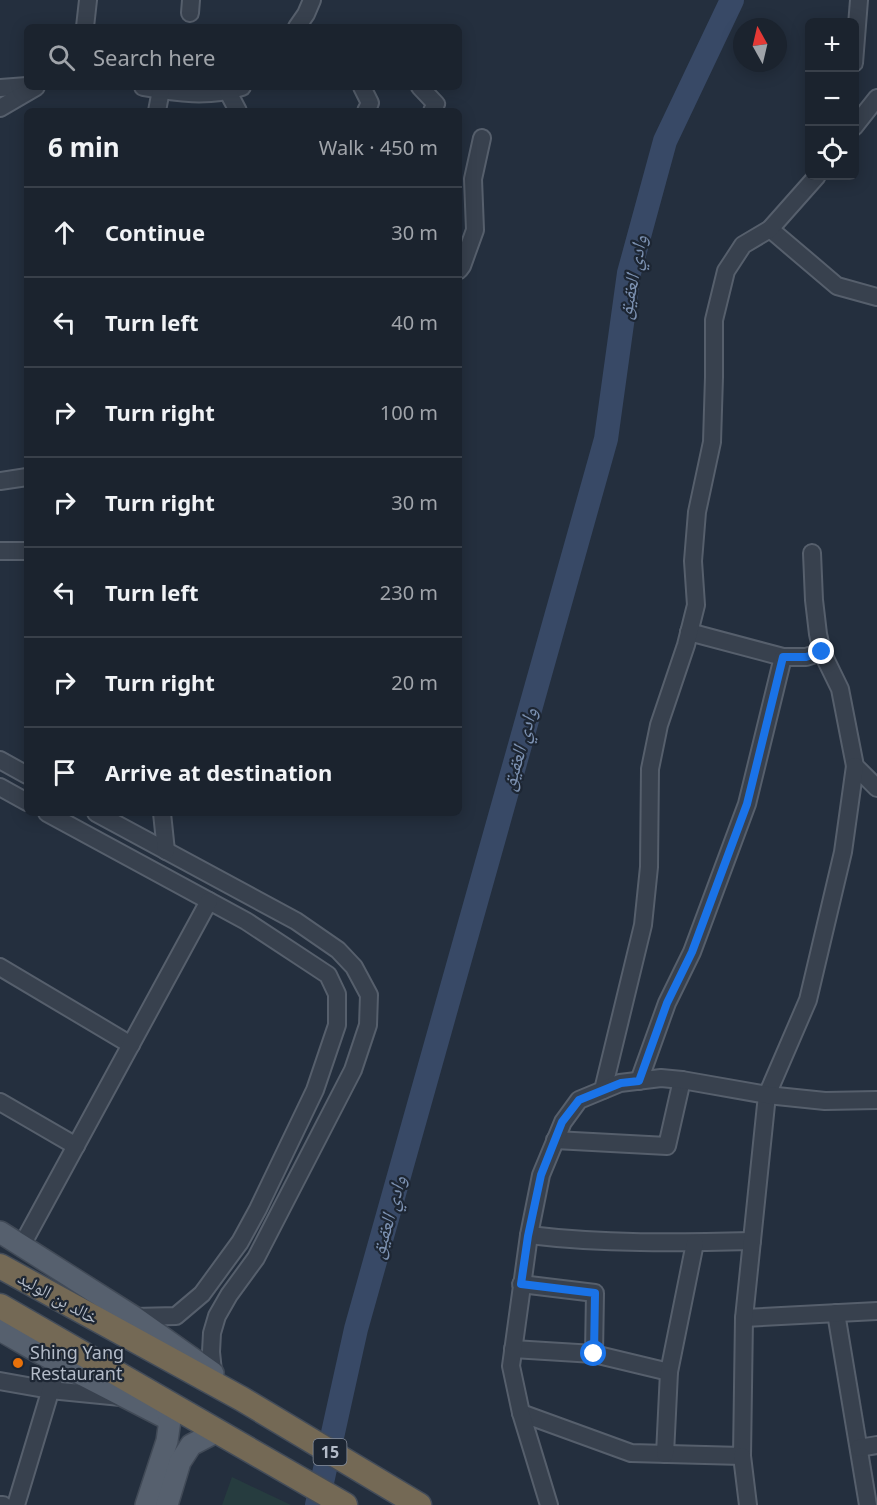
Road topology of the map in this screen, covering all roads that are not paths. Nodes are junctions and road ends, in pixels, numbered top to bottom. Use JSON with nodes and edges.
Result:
{"nodes":[{"id":1,"x":88,"y":0,"type":"edge"},
{"id":2,"x":312,"y":0,"type":"edge"},
{"id":3,"x":859,"y":0,"type":"edge"},
{"id":4,"x":858,"y":18,"type":"edge"},
{"id":5,"x":85,"y":24,"type":"edge"},
{"id":6,"x":299,"y":24,"type":"edge"},
{"id":7,"x":24,"y":86,"type":"edge"},
{"id":8,"x":0,"y":88,"type":"edge"},
{"id":9,"x":31,"y":90,"type":"edge"},
{"id":10,"x":160,"y":90,"type":"joint"},
{"id":11,"x":230,"y":90,"type":"edge"},
{"id":12,"x":235,"y":90,"type":"edge"},
{"id":13,"x":364,"y":90,"type":"edge"},
{"id":14,"x":423,"y":90,"type":"edge"},
{"id":15,"x":877,"y":98,"type":"edge"},
{"id":16,"x":0,"y":108,"type":"edge"},
{"id":17,"x":157,"y":108,"type":"edge"},
{"id":18,"x":238,"y":108,"type":"edge"},
{"id":19,"x":368,"y":108,"type":"edge"},
{"id":20,"x":434,"y":108,"type":"edge"},
{"id":21,"x":856,"y":126,"type":"edge"},
{"id":22,"x":482,"y":138,"type":"dead end"},
{"id":23,"x":813,"y":180,"type":"edge"},
{"id":24,"x":770,"y":229,"type":"junction"},
{"id":25,"x":462,"y":266,"type":"edge"},
{"id":26,"x":877,"y":297,"type":"edge"},
{"id":27,"x":24,"y":477,"type":"edge"},
{"id":28,"x":0,"y":480,"type":"edge"},
{"id":29,"x":0,"y":551,"type":"edge"},
{"id":30,"x":24,"y":551,"type":"edge"},
{"id":31,"x":812,"y":553,"type":"dead end"},
{"id":32,"x":689,"y":632,"type":"junction"},
{"id":33,"x":822,"y":652,"type":"junction"},
{"id":34,"x":783,"y":657,"type":"junction"},
{"id":35,"x":0,"y":760,"type":"edge"},
{"id":36,"x":855,"y":766,"type":"junction"},
{"id":37,"x":24,"y":773,"type":"edge"},
{"id":38,"x":877,"y":788,"type":"edge"},
{"id":39,"x":1,"y":790,"type":"edge"},
{"id":40,"x":24,"y":801,"type":"edge"},
{"id":41,"x":53,"y":816,"type":"edge"},
{"id":42,"x":102,"y":816,"type":"edge"},
{"id":43,"x":162,"y":816,"type":"edge"},
{"id":44,"x":166,"y":851,"type":"junction"},
{"id":45,"x":209,"y":901,"type":"junction"},
{"id":46,"x":0,"y":967,"type":"edge"},
{"id":47,"x":131,"y":1044,"type":"junction"},
{"id":48,"x":682,"y":1080,"type":"junction"},
{"id":49,"x":639,"y":1081,"type":"junction"},
{"id":50,"x":603,"y":1090,"type":"junction"},
{"id":51,"x":767,"y":1095,"type":"junction"},
{"id":52,"x":877,"y":1100,"type":"edge"},
{"id":53,"x":0,"y":1102,"type":"edge"},
{"id":54,"x":555,"y":1140,"type":"junction"},
{"id":55,"x":76,"y":1146,"type":"junction"},
{"id":56,"x":0,"y":1232,"type":"edge"},
{"id":57,"x":528,"y":1236,"type":"junction"},
{"id":58,"x":752,"y":1241,"type":"junction"},
{"id":59,"x":240,"y":1242,"type":"junction"},
{"id":60,"x":695,"y":1243,"type":"junction"},
{"id":61,"x":22,"y":1245,"type":"junction"},
{"id":62,"x":258,"y":1254,"type":"junction"},
{"id":63,"x":0,"y":1266,"type":"edge"},
{"id":64,"x":521,"y":1284,"type":"junction"},
{"id":65,"x":0,"y":1306,"type":"edge"},
{"id":66,"x":877,"y":1311,"type":"edge"},
{"id":67,"x":836,"y":1313,"type":"junction"},
{"id":68,"x":134,"y":1317,"type":"junction"},
{"id":69,"x":744,"y":1318,"type":"junction"},
{"id":70,"x":0,"y":1330,"type":"edge"},
{"id":71,"x":513,"y":1349,"type":"junction"},
{"id":72,"x":594,"y":1354,"type":"junction"},
{"id":73,"x":59,"y":1362,"type":"junction"},
{"id":74,"x":669,"y":1372,"type":"junction"},
{"id":75,"x":0,"y":1381,"type":"edge"},
{"id":76,"x":225,"y":1388,"type":"junction"},
{"id":77,"x":50,"y":1390,"type":"junction"},
{"id":78,"x":129,"y":1398,"type":"junction"},
{"id":79,"x":167,"y":1410,"type":"junction"},
{"id":80,"x":521,"y":1413,"type":"junction"},
{"id":81,"x":220,"y":1434,"type":"junction"},
{"id":82,"x":877,"y":1445,"type":"edge"},
{"id":83,"x":859,"y":1448,"type":"junction"},
{"id":84,"x":665,"y":1454,"type":"junction"},
{"id":85,"x":742,"y":1456,"type":"junction"},
{"id":86,"x":16,"y":1505,"type":"edge"},
{"id":87,"x":146,"y":1505,"type":"edge"},
{"id":88,"x":166,"y":1505,"type":"edge"},
{"id":89,"x":345,"y":1505,"type":"edge"},
{"id":90,"x":419,"y":1505,"type":"edge"},
{"id":91,"x":549,"y":1505,"type":"edge"},
{"id":92,"x":748,"y":1505,"type":"edge"},
{"id":93,"x":868,"y":1505,"type":"edge"}],
"edges":[{"from":1,"to":5,"type":"street"},
{"from":2,"to":6,"type":"street"},
{"from":3,"to":4,"type":"street"},
{"from":7,"to":8,"type":"street"},
{"from":9,"to":16,"type":"street"},
{"from":10,"to":11,"type":"street"},
{"from":10,"to":17,"type":"street"},
{"from":12,"to":18,"type":"street"},
{"from":13,"to":19,"type":"street"},
{"from":14,"to":20,"type":"street"},
{"from":15,"to":21,"type":"street"},
{"from":22,"to":25,"type":"street"},
{"from":23,"to":24,"type":"street"},
{"from":24,"to":26,"type":"street"},
{"from":24,"to":32,"type":"street"},
{"from":27,"to":28,"type":"street"},
{"from":29,"to":30,"type":"street"},
{"from":31,"to":33,"type":"street"},
{"from":32,"to":34,"type":"street"},
{"from":32,"to":50,"type":"street"},
{"from":33,"to":34,"type":"street"},
{"from":33,"to":36,"type":"street"},
{"from":34,"to":49,"type":"street"},
{"from":35,"to":37,"type":"street"},
{"from":36,"to":38,"type":"street"},
{"from":36,"to":51,"type":"street"},
{"from":39,"to":40,"type":"street"},
{"from":41,"to":45,"type":"street"},
{"from":42,"to":44,"type":"street"},
{"from":43,"to":44,"type":"street"},
{"from":44,"to":62,"type":"street"},
{"from":45,"to":47,"type":"street"},
{"from":45,"to":59,"type":"street"},
{"from":46,"to":47,"type":"street"},
{"from":47,"to":55,"type":"street"},
{"from":48,"to":49,"type":"street"},
{"from":48,"to":51,"type":"street"},
{"from":48,"to":54,"type":"street"},
{"from":49,"to":50,"type":"street"},
{"from":50,"to":54,"type":"street"},
{"from":51,"to":52,"type":"street"},
{"from":51,"to":58,"type":"street"},
{"from":53,"to":55,"type":"street"},
{"from":54,"to":57,"type":"street"},
{"from":55,"to":61,"type":"street"},
{"from":56,"to":61,"type":"main road"},
{"from":57,"to":60,"type":"street"},
{"from":57,"to":64,"type":"street"},
{"from":58,"to":60,"type":"street"},
{"from":58,"to":69,"type":"street"},
{"from":59,"to":62,"type":"street"},
{"from":59,"to":68,"type":"street"},
{"from":60,"to":74,"type":"street"},
{"from":61,"to":68,"type":"main road"},
{"from":62,"to":76,"type":"street"},
{"from":63,"to":76,"type":"highway","name":"خالد بن الوليد","number":"15"},
{"from":64,"to":71,"type":"street"},
{"from":64,"to":72,"type":"street"},
{"from":65,"to":79,"type":"highway","name":"خالد بن الوليد","number":"15"},
{"from":66,"to":67,"type":"street"},
{"from":67,"to":69,"type":"street"},
{"from":67,"to":83,"type":"street"},
{"from":68,"to":76,"type":"main road"},
{"from":69,"to":85,"type":"street"},
{"from":70,"to":73,"type":"main road"},
{"from":71,"to":72,"type":"street"},
{"from":71,"to":80,"type":"street"},
{"from":72,"to":74,"type":"street"},
{"from":73,"to":77,"type":"street"},
{"from":73,"to":78,"type":"main road"},
{"from":74,"to":84,"type":"street"},
{"from":75,"to":77,"type":"street"},
{"from":76,"to":90,"type":"highway","number":"15"},
{"from":77,"to":78,"type":"street"},
{"from":77,"to":86,"type":"street"},
{"from":78,"to":79,"type":"main road"},
{"from":79,"to":81,"type":"highway","name":"خالد بن الوليد","number":"15"},
{"from":79,"to":87,"type":"main road"},
{"from":80,"to":84,"type":"street"},
{"from":80,"to":91,"type":"street"},
{"from":81,"to":88,"type":"main road"},
{"from":81,"to":89,"type":"highway","number":"15"},
{"from":82,"to":83,"type":"street"},
{"from":83,"to":93,"type":"street"},
{"from":84,"to":85,"type":"street"},
{"from":85,"to":92,"type":"street"}]}
